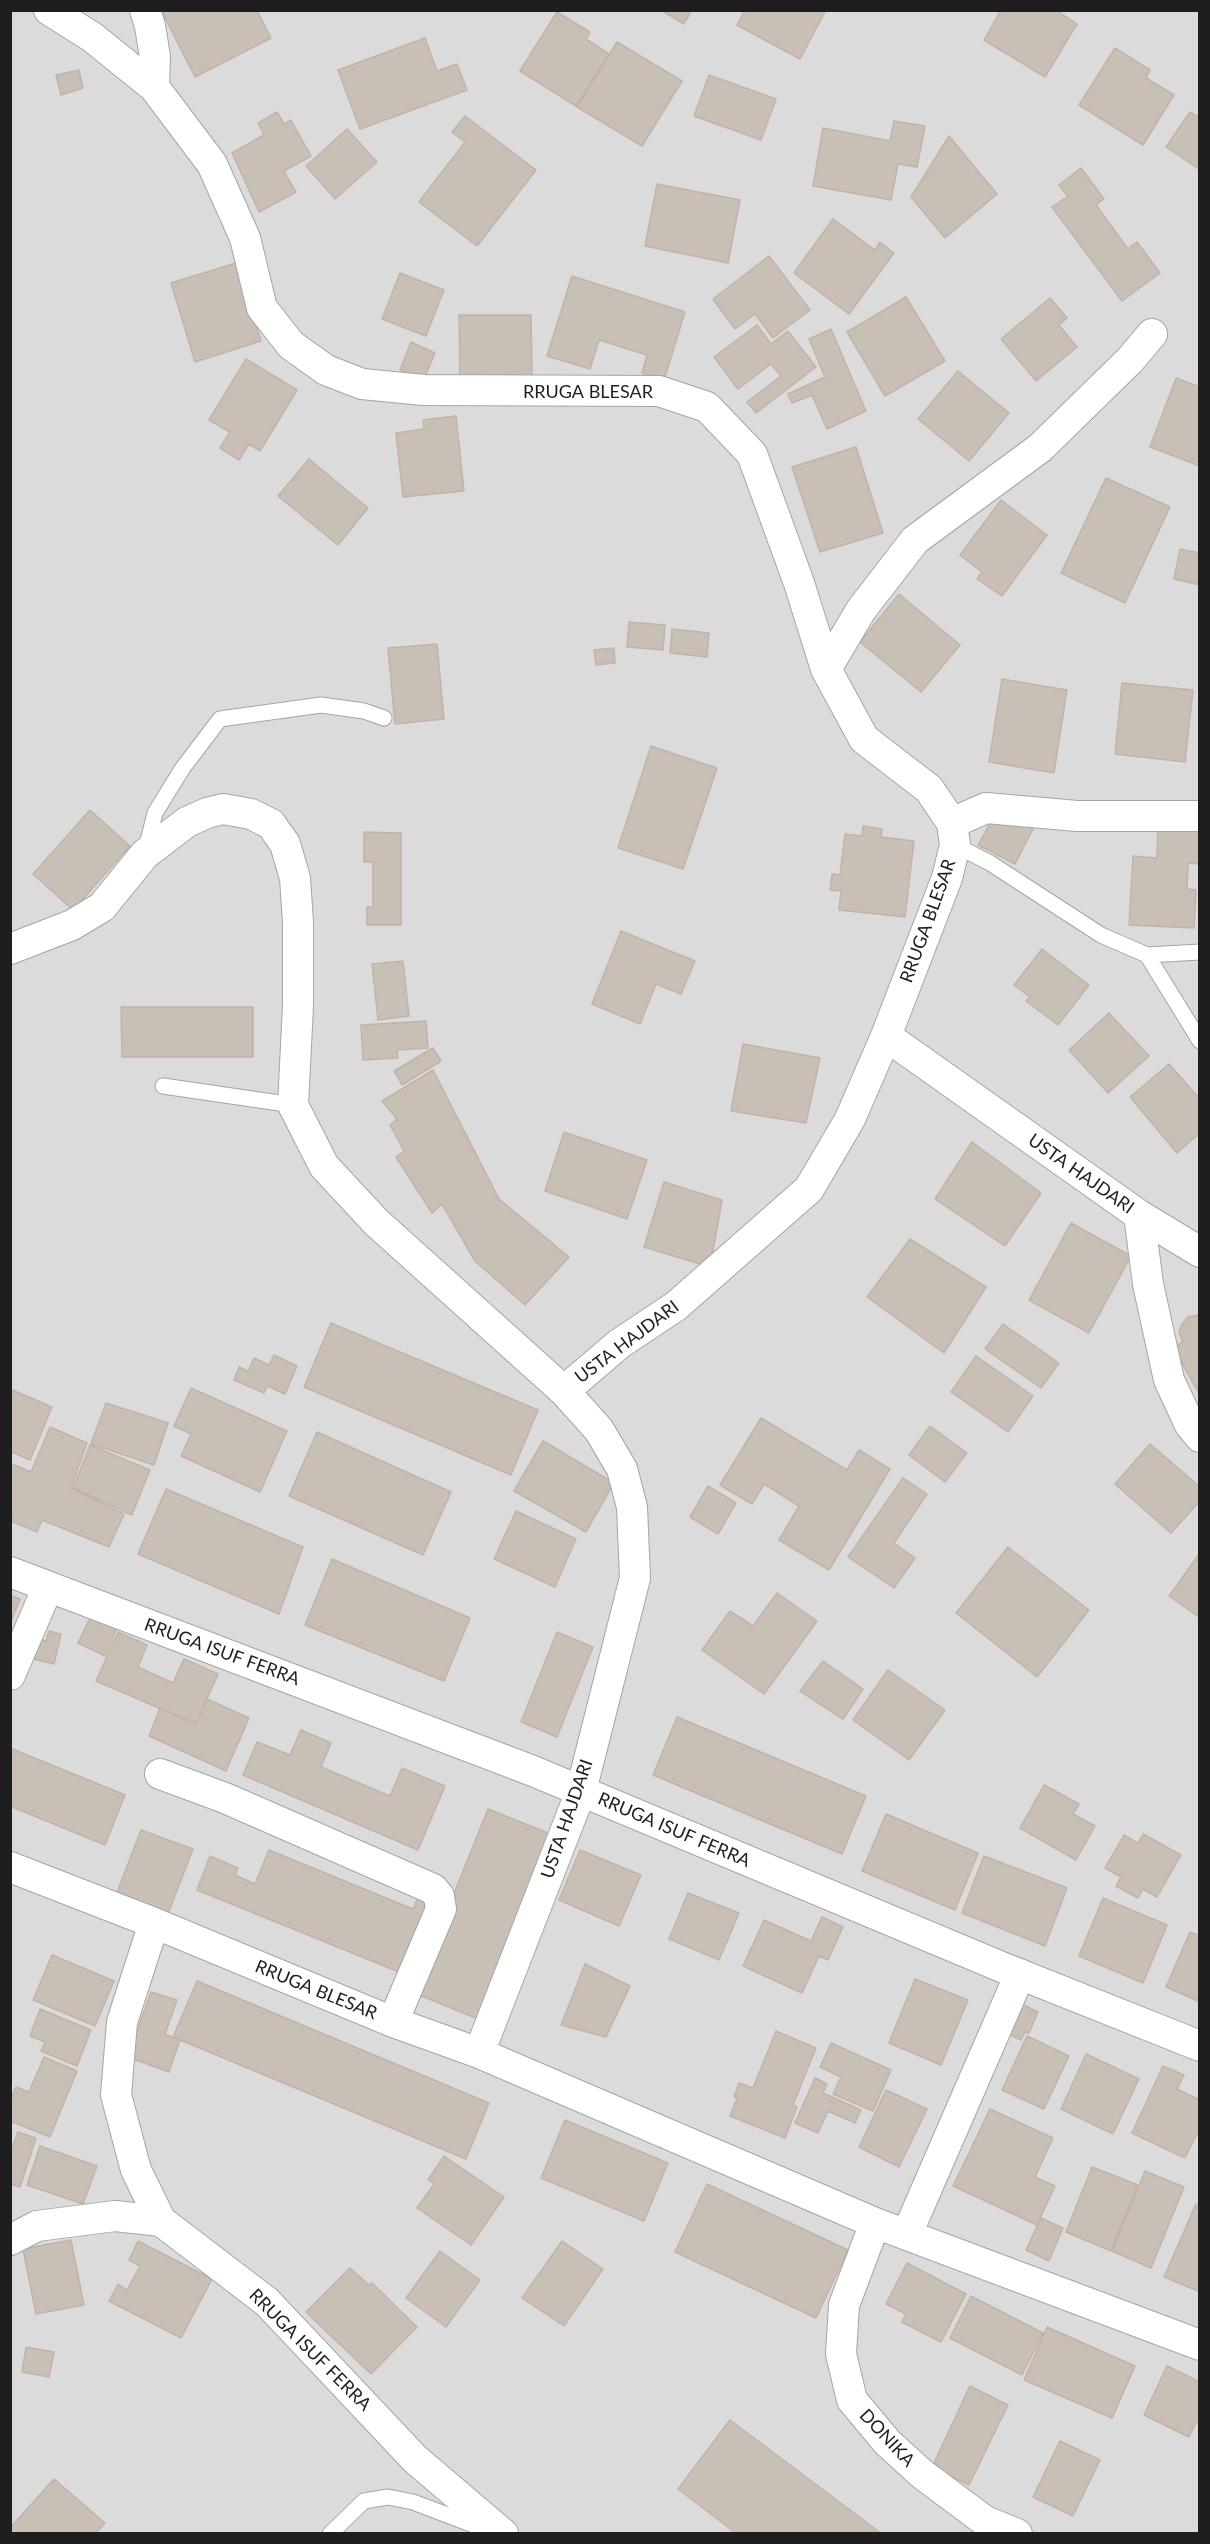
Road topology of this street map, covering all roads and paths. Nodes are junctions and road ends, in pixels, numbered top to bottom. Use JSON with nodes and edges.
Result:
{"nodes":[{"id":1,"x":49,"y":10,"type":"edge"},
{"id":2,"x":145,"y":10,"type":"edge"},
{"id":3,"x":154,"y":87,"type":"junction"},
{"id":4,"x":1152,"y":334,"type":"dead end"},
{"id":5,"x":826,"y":669,"type":"junction"},
{"id":6,"x":384,"y":718,"type":"dead end"},
{"id":7,"x":1200,"y":816,"type":"edge"},
{"id":8,"x":954,"y":834,"type":"junction"},
{"id":9,"x":145,"y":854,"type":"junction"},
{"id":10,"x":10,"y":950,"type":"edge"},
{"id":11,"x":1200,"y":952,"type":"edge"},
{"id":12,"x":1147,"y":955,"type":"junction"},
{"id":13,"x":886,"y":1036,"type":"junction"},
{"id":14,"x":1200,"y":1041,"type":"edge"},
{"id":15,"x":163,"y":1086,"type":"dead end"},
{"id":16,"x":293,"y":1106,"type":"junction"},
{"id":17,"x":1138,"y":1215,"type":"junction"},
{"id":18,"x":1200,"y":1252,"type":"edge"},
{"id":19,"x":564,"y":1391,"type":"junction"},
{"id":20,"x":1200,"y":1437,"type":"edge"},
{"id":21,"x":10,"y":1572,"type":"edge"},
{"id":22,"x":48,"y":1587,"type":"junction"},
{"id":23,"x":10,"y":1675,"type":"edge"},
{"id":24,"x":160,"y":1774,"type":"dead end"},
{"id":25,"x":581,"y":1791,"type":"junction"},
{"id":26,"x":10,"y":1867,"type":"edge"},
{"id":27,"x":154,"y":1923,"type":"junction"},
{"id":28,"x":1020,"y":1974,"type":"junction"},
{"id":29,"x":393,"y":2022,"type":"junction"},
{"id":30,"x":1200,"y":2046,"type":"edge"},
{"id":31,"x":479,"y":2053,"type":"junction"},
{"id":32,"x":161,"y":2221,"type":"junction"},
{"id":33,"x":875,"y":2223,"type":"junction"},
{"id":34,"x":907,"y":2234,"type":"junction"},
{"id":35,"x":10,"y":2240,"type":"edge"},
{"id":36,"x":1200,"y":2345,"type":"edge"},
{"id":37,"x":982,"y":2528,"type":"edge"},
{"id":38,"x":330,"y":2534,"type":"edge"},
{"id":39,"x":496,"y":2534,"type":"edge"},
{"id":40,"x":503,"y":2534,"type":"edge"},
{"id":41,"x":1017,"y":2534,"type":"edge"}],
"edges":[{"from":1,"to":3,"type":"street","name":"RRUGA BLESAR"},
{"from":2,"to":3,"type":"street"},
{"from":3,"to":5,"type":"street","name":"RRUGA BLESAR"},
{"from":4,"to":5,"type":"street"},
{"from":5,"to":8,"type":"street","name":"RRUGA BLESAR"},
{"from":6,"to":9,"type":"lane"},
{"from":7,"to":8,"type":"street"},
{"from":8,"to":12,"type":"lane"},
{"from":8,"to":13,"type":"street","name":"RRUGA BLESAR"},
{"from":9,"to":10,"type":"street"},
{"from":9,"to":16,"type":"street"},
{"from":11,"to":12,"type":"lane"},
{"from":12,"to":14,"type":"lane"},
{"from":13,"to":17,"type":"street","name":"USTA HAJDARI"},
{"from":13,"to":19,"type":"street","name":"USTA HAJDARI"},
{"from":15,"to":16,"type":"lane"},
{"from":16,"to":19,"type":"street"},
{"from":17,"to":18,"type":"street","name":"USTA HAJDARI"},
{"from":17,"to":20,"type":"street"},
{"from":19,"to":25,"type":"street","name":"USTA HAJDARI"},
{"from":21,"to":22,"type":"street","name":"RRUGA ISUF FERRA"},
{"from":22,"to":23,"type":"street"},
{"from":22,"to":25,"type":"street","name":"RRUGA ISUF FERRA"},
{"from":24,"to":29,"type":"street"},
{"from":25,"to":28,"type":"street","name":"RRUGA ISUF FERRA"},
{"from":25,"to":31,"type":"street","name":"USTA HAJDARI"},
{"from":26,"to":27,"type":"street"},
{"from":27,"to":29,"type":"street","name":"RRUGA BLESAR"},
{"from":27,"to":32,"type":"street","name":"RRUGA ISUF FERRA"},
{"from":28,"to":30,"type":"street","name":"RRUGA ISUF FERRA"},
{"from":28,"to":34,"type":"street"},
{"from":29,"to":31,"type":"street","name":"RRUGA BLESAR"},
{"from":31,"to":33,"type":"street","name":"RRUGA BLESAR"},
{"from":32,"to":35,"type":"street"},
{"from":32,"to":40,"type":"street","name":"RRUGA ISUF FERRA"},
{"from":33,"to":34,"type":"street","name":"RRUGA BLESAR"},
{"from":33,"to":37,"type":"street","name":"DONIKA"},
{"from":34,"to":36,"type":"street","name":"RRUGA BLESAR"},
{"from":37,"to":41,"type":"street","name":"DONIKA"},
{"from":38,"to":39,"type":"lane"}]}
